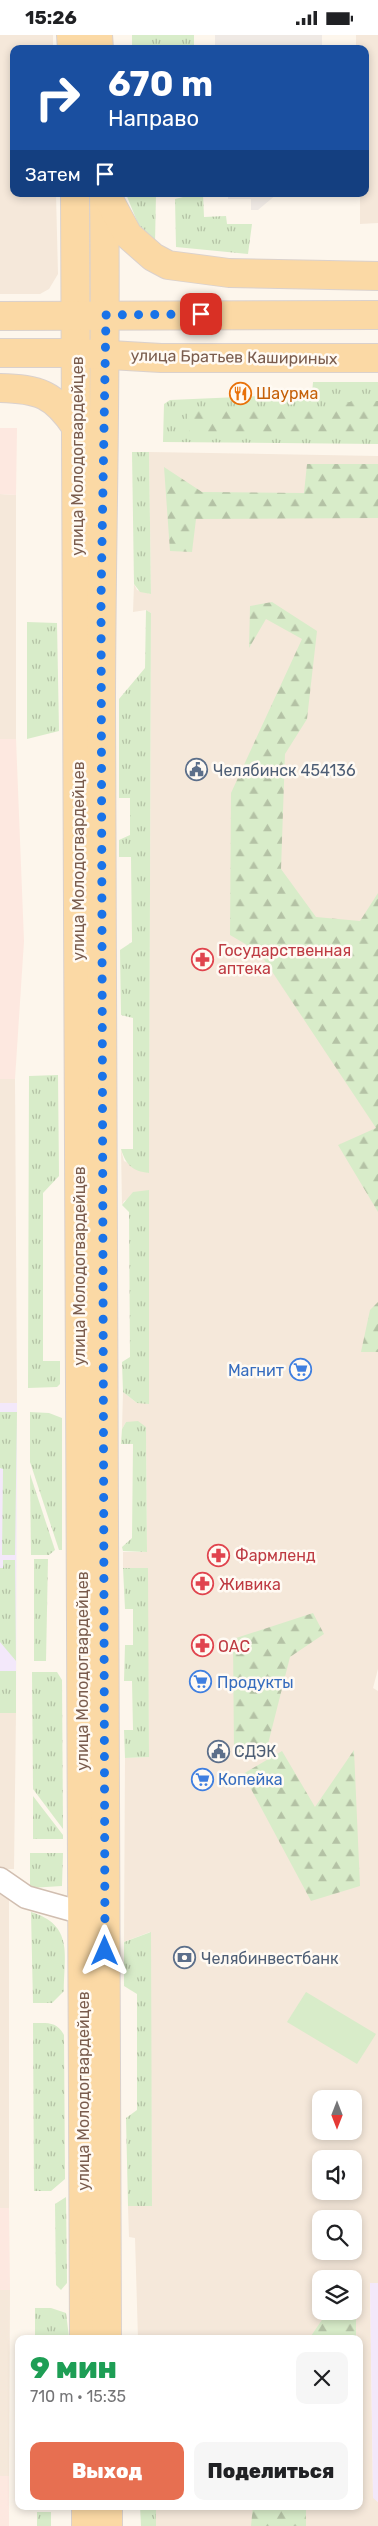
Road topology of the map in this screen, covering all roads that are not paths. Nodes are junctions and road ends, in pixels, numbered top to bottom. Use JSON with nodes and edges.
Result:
{"nodes":[{"id":1,"x":75,"y":197,"type":"edge"},
{"id":2,"x":105,"y":197,"type":"edge"},
{"id":3,"x":107,"y":197,"type":"edge"},
{"id":4,"x":378,"y":276,"type":"edge"},
{"id":5,"x":77,"y":315,"type":"junction"},
{"id":6,"x":106,"y":315,"type":"junction"},
{"id":7,"x":378,"y":315,"type":"edge"},
{"id":8,"x":0,"y":316,"type":"edge"},
{"id":9,"x":0,"y":353,"type":"edge"},
{"id":10,"x":76,"y":353,"type":"junction"},
{"id":11,"x":105,"y":354,"type":"junction"},
{"id":12,"x":378,"y":358,"type":"edge"},
{"id":13,"x":0,"y":388,"type":"edge"},
{"id":14,"x":76,"y":427,"type":"junction"},
{"id":15,"x":0,"y":1879,"type":"edge"},
{"id":16,"x":93,"y":1913,"type":"junction"},
{"id":17,"x":84,"y":2335,"type":"edge"},
{"id":18,"x":107,"y":2335,"type":"edge"},
{"id":19,"x":86,"y":2510,"type":"edge"},
{"id":20,"x":108,"y":2510,"type":"edge"},
{"id":21,"x":86,"y":2526,"type":"edge"},
{"id":22,"x":108,"y":2526,"type":"edge"}],
"edges":[{"from":1,"to":5,"type":"main road","name":"улица Молодогвардейцев"},
{"from":2,"to":6,"type":"main road","name":"улица Молодогвардейцев"},
{"from":3,"to":4,"type":"main road"},
{"from":5,"to":6,"type":"main road"},
{"from":5,"to":8,"type":"main road"},
{"from":5,"to":10,"type":"main road","name":"улица Молодогвардейцев"},
{"from":6,"to":7,"type":"main road"},
{"from":6,"to":11,"type":"main road","name":"улица Молодогвардейцев"},
{"from":9,"to":10,"type":"main road","name":"улица Братьев Кашириных"},
{"from":10,"to":11,"type":"main road","name":"улица Братьев Кашириных"},
{"from":10,"to":14,"type":"main road","name":"улица Молодогвардейцев"},
{"from":11,"to":12,"type":"main road","name":"улица Братьев Кашириных"},
{"from":11,"to":16,"type":"main road","name":"улица Молодогвардейцев"},
{"from":13,"to":14,"type":"main road"},
{"from":14,"to":16,"type":"main road","name":"улица Молодогвардейцев"},
{"from":15,"to":16,"type":"street"},
{"from":16,"to":17,"type":"main road","name":"улица Молодогвардейцев"},
{"from":16,"to":18,"type":"main road","name":"улица Молодогвардейцев"},
{"from":19,"to":21,"type":"main road"},
{"from":20,"to":22,"type":"main road"}]}
